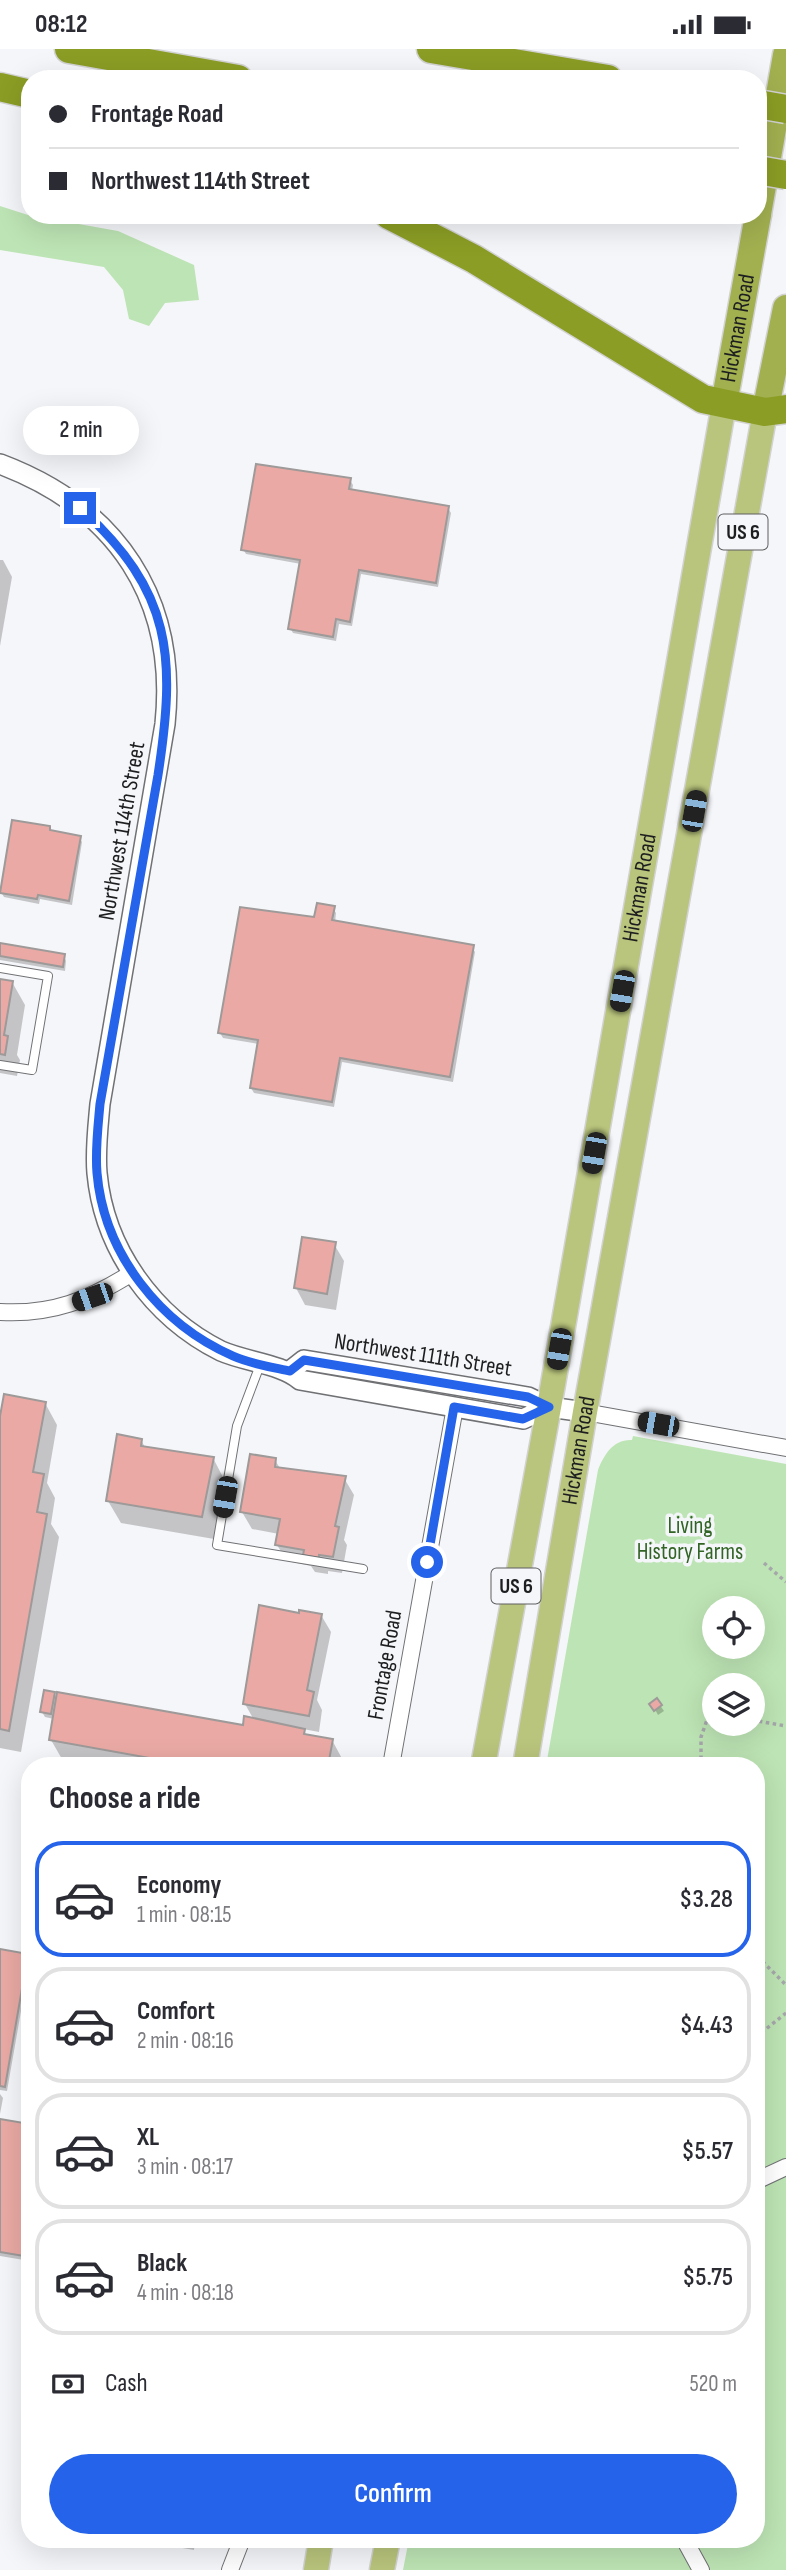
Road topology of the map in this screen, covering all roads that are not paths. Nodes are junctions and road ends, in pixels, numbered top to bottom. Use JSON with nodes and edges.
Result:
{"nodes":[{"id":1,"x":69,"y":49,"type":"edge"},
{"id":2,"x":431,"y":49,"type":"edge"},
{"id":3,"x":786,"y":55,"type":"edge"},
{"id":4,"x":187,"y":70,"type":"edge"},
{"id":5,"x":555,"y":70,"type":"edge"},
{"id":6,"x":0,"y":87,"type":"edge"},
{"id":7,"x":21,"y":93,"type":"edge"},
{"id":8,"x":767,"y":106,"type":"edge"},
{"id":9,"x":786,"y":109,"type":"edge"},
{"id":10,"x":767,"y":164,"type":"edge"},
{"id":11,"x":767,"y":172,"type":"edge"},
{"id":12,"x":786,"y":175,"type":"edge"},
{"id":13,"x":406,"y":224,"type":"edge"},
{"id":14,"x":756,"y":224,"type":"edge"},
{"id":15,"x":786,"y":308,"type":"edge"},
{"id":16,"x":724,"y":404,"type":"junction"},
{"id":17,"x":776,"y":410,"type":"edge"},
{"id":18,"x":0,"y":464,"type":"edge"},
{"id":19,"x":0,"y":968,"type":"edge"},
{"id":20,"x":0,"y":1065,"type":"edge"},
{"id":21,"x":132,"y":1273,"type":"junction"},
{"id":22,"x":0,"y":1312,"type":"edge"},
{"id":23,"x":260,"y":1365,"type":"junction"},
{"id":24,"x":290,"y":1371,"type":"junction"},
{"id":25,"x":454,"y":1407,"type":"junction"},
{"id":26,"x":549,"y":1407,"type":"junction"},
{"id":27,"x":585,"y":1412,"type":"junction"},
{"id":28,"x":786,"y":1448,"type":"edge"},
{"id":29,"x":363,"y":1569,"type":"dead end"},
{"id":30,"x":392,"y":1757,"type":"edge"},
{"id":31,"x":485,"y":1757,"type":"edge"},
{"id":32,"x":527,"y":1757,"type":"edge"},
{"id":33,"x":786,"y":2167,"type":"edge"},
{"id":34,"x":765,"y":2177,"type":"edge"},
{"id":35,"x":239,"y":2548,"type":"edge"},
{"id":36,"x":320,"y":2548,"type":"edge"},
{"id":37,"x":386,"y":2548,"type":"edge"},
{"id":38,"x":689,"y":2548,"type":"edge"},
{"id":39,"x":230,"y":2570,"type":"edge"},
{"id":40,"x":316,"y":2570,"type":"edge"},
{"id":41,"x":382,"y":2570,"type":"edge"},
{"id":42,"x":701,"y":2570,"type":"edge"}],
"edges":[{"from":1,"to":4,"type":"highway"},
{"from":2,"to":5,"type":"highway"},
{"from":3,"to":10,"type":"highway","name":"Hickman Road","number":"US 6"},
{"from":6,"to":7,"type":"highway"},
{"from":8,"to":9,"type":"highway","bridge":true},
{"from":11,"to":12,"type":"highway","bridge":true},
{"from":13,"to":16,"type":"highway"},
{"from":14,"to":16,"type":"highway","name":"Hickman Road","number":"US 6"},
{"from":15,"to":17,"type":"highway","name":"Hickman Road","number":"US 6"},
{"from":16,"to":17,"type":"highway"},
{"from":16,"to":26,"type":"main road","name":"Hickman Road","number":"US 6"},
{"from":17,"to":27,"type":"main road","name":"Hickman Road","number":"US 6"},
{"from":18,"to":21,"type":"street","name":"Northwest 114th Street"},
{"from":19,"to":20,"type":"lane"},
{"from":21,"to":22,"type":"street"},
{"from":21,"to":23,"type":"street","name":"Northwest 111th Street"},
{"from":23,"to":24,"type":"street","name":"Northwest 111th Street"},
{"from":23,"to":29,"type":"lane"},
{"from":24,"to":25,"type":"street","name":"Northwest 111th Street"},
{"from":24,"to":26,"type":"street","name":"Northwest 111th Street"},
{"from":25,"to":26,"type":"street","name":"Northwest 111th Street"},
{"from":25,"to":30,"type":"street","name":"Frontage Road"},
{"from":26,"to":27,"type":"street","name":"Northwest 111th Street"},
{"from":26,"to":31,"type":"main road","name":"Hickman Road","number":"US 6"},
{"from":27,"to":28,"type":"street","name":"Northwest 111th Street"},
{"from":27,"to":32,"type":"main road","name":"Hickman Road","number":"US 6"},
{"from":33,"to":34,"type":"street"},
{"from":35,"to":39,"type":"street"},
{"from":36,"to":40,"type":"main road"},
{"from":37,"to":41,"type":"main road"},
{"from":38,"to":42,"type":"street"}]}
